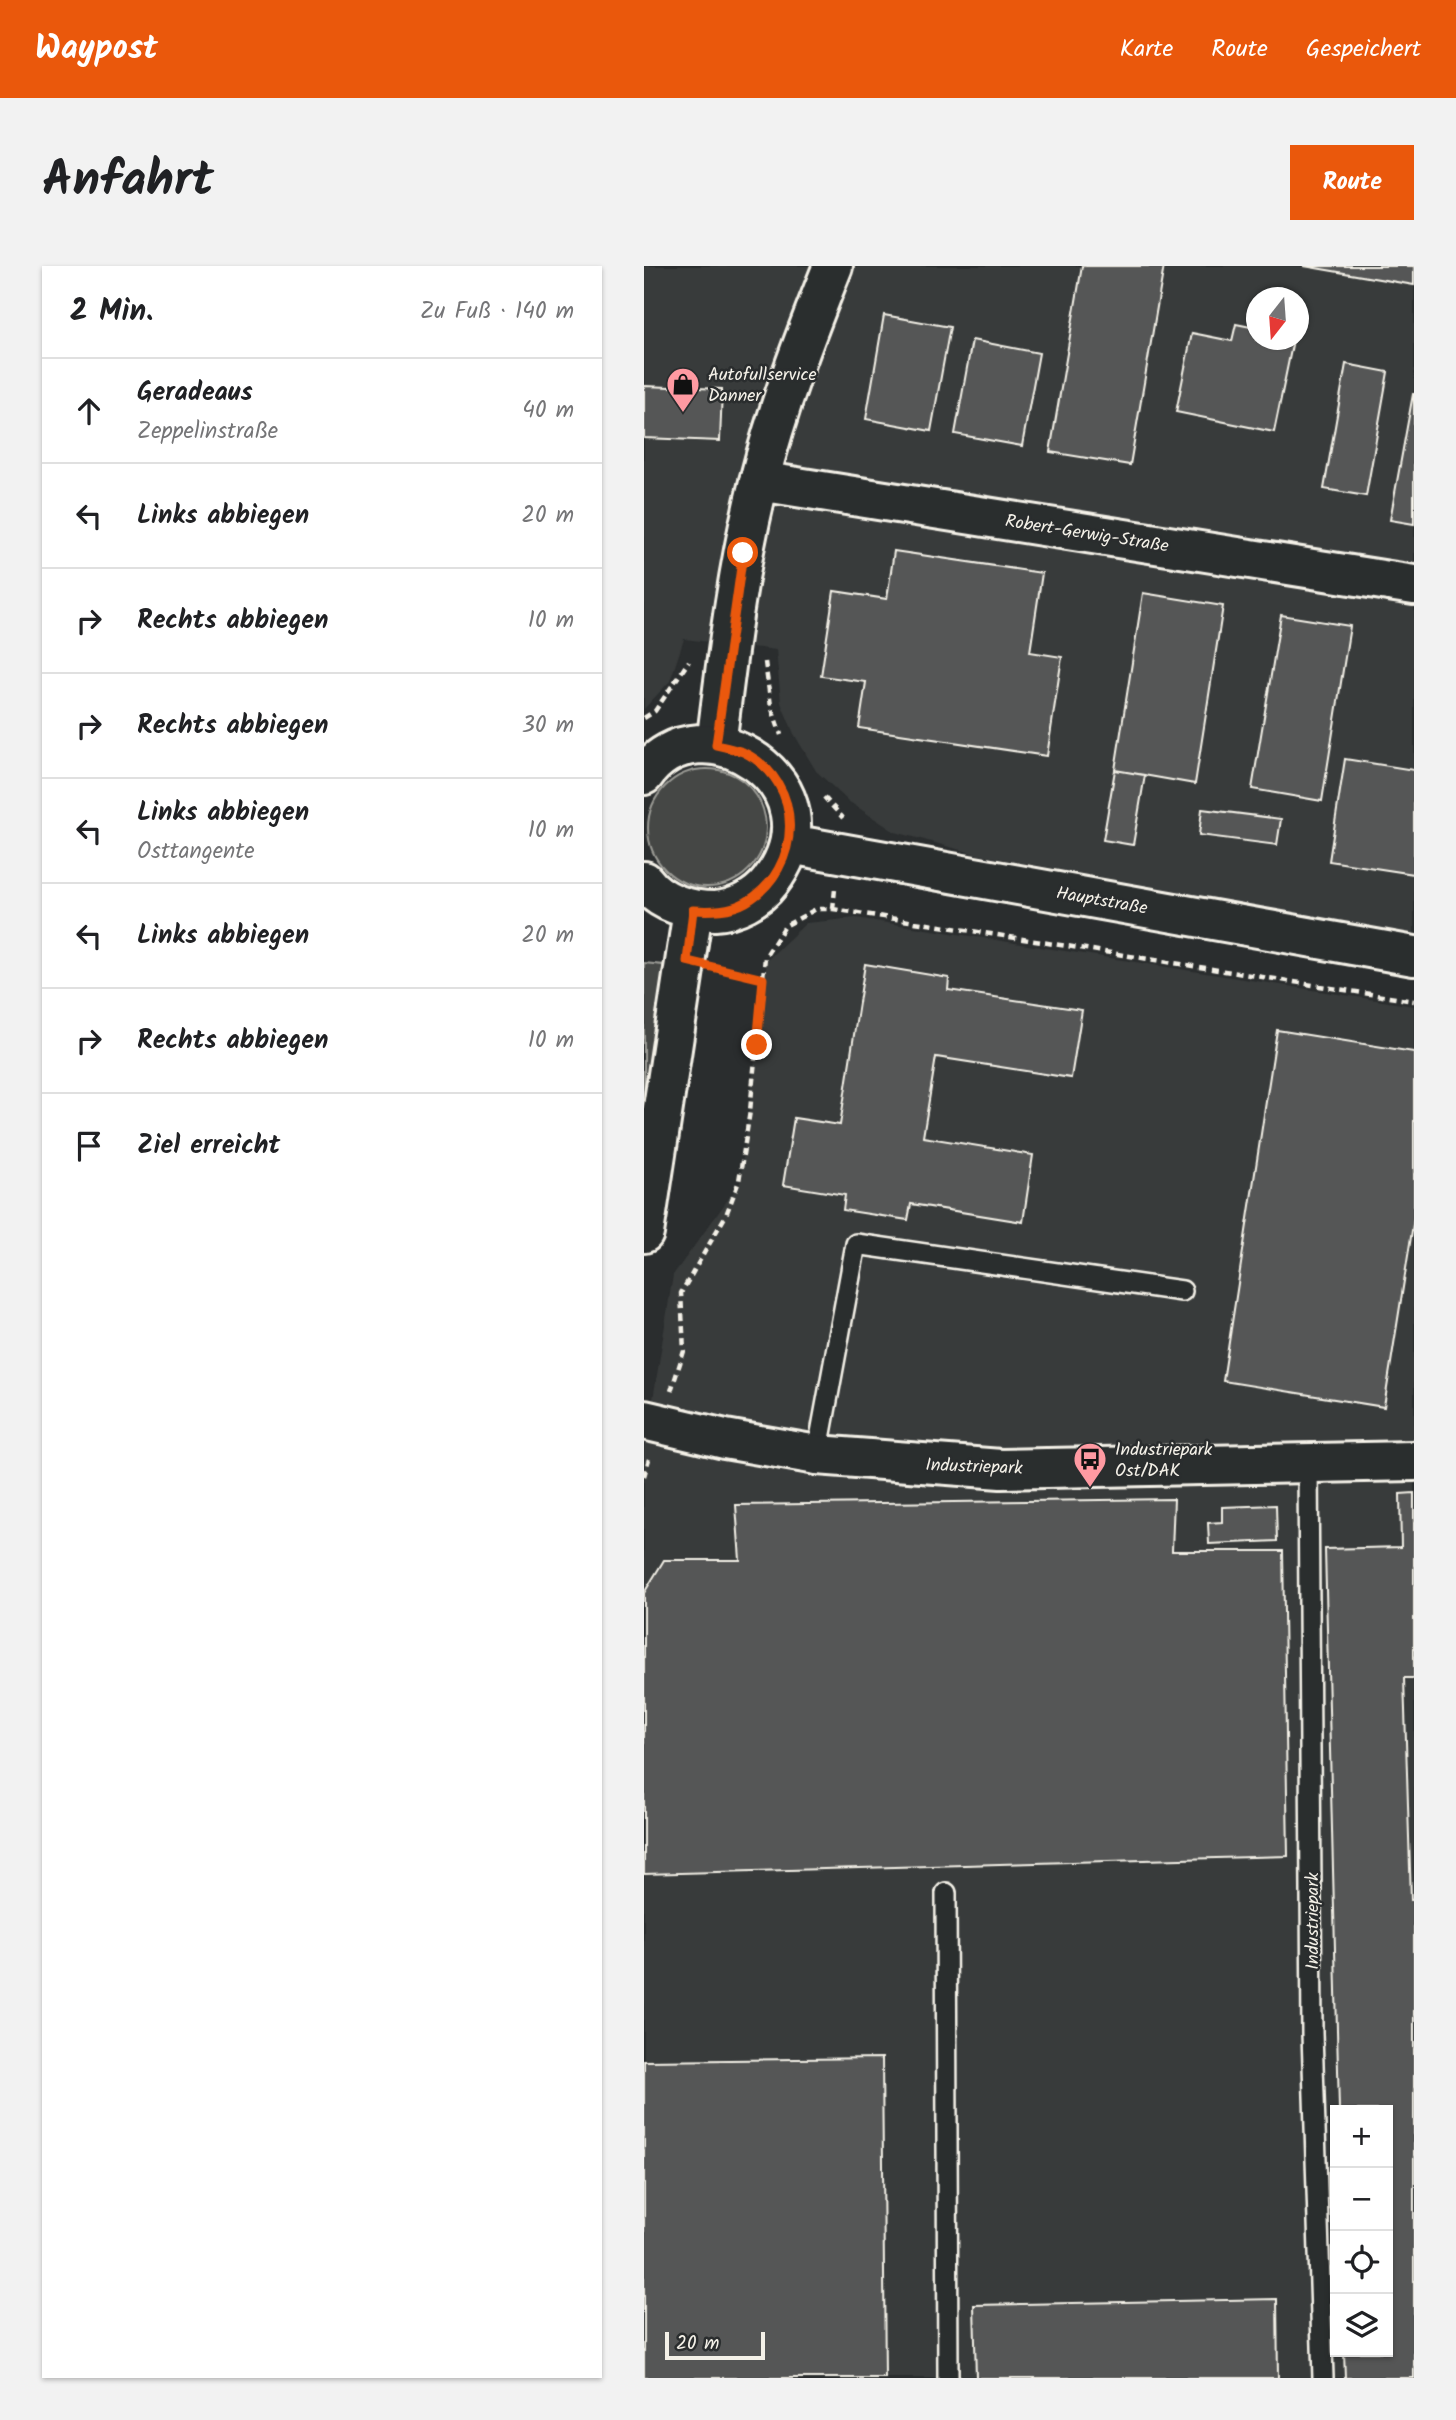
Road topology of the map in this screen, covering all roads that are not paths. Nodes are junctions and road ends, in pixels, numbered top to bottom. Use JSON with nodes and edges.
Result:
{"nodes":[{"id":1,"x":833,"y":266,"type":"edge"},
{"id":2,"x":759,"y":481,"type":"junction"},
{"id":3,"x":1414,"y":585,"type":"edge"},
{"id":4,"x":716,"y":745,"type":"junction"},
{"id":5,"x":644,"y":775,"type":"edge"},
{"id":6,"x":790,"y":844,"type":"junction"},
{"id":7,"x":644,"y":881,"type":"edge"},
{"id":8,"x":693,"y":910,"type":"junction"},
{"id":9,"x":1414,"y":957,"type":"edge"},
{"id":10,"x":644,"y":1233,"type":"edge"},
{"id":11,"x":1182,"y":1291,"type":"dead end"},
{"id":12,"x":652,"y":1422,"type":"edge"},
{"id":13,"x":817,"y":1455,"type":"junction"},
{"id":14,"x":1414,"y":1461,"type":"edge"},
{"id":15,"x":1308,"y":1463,"type":"junction"},
{"id":16,"x":946,"y":1893,"type":"dead end"},
{"id":17,"x":948,"y":2378,"type":"edge"},
{"id":18,"x":1323,"y":2378,"type":"edge"}],
"edges":[{"from":1,"to":2,"type":"street"},
{"from":2,"to":3,"type":"street","name":"Robert-Gerwig-Straße"},
{"from":2,"to":4,"type":"street"},
{"from":4,"to":5,"type":"street"},
{"from":4,"to":6,"type":"street"},
{"from":6,"to":8,"type":"street"},
{"from":6,"to":9,"type":"street","name":"Hauptstraße"},
{"from":7,"to":8,"type":"street"},
{"from":8,"to":10,"type":"street"},
{"from":11,"to":13,"type":"lane"},
{"from":12,"to":13,"type":"street","name":"Industriepark"},
{"from":13,"to":15,"type":"street","name":"Industriepark"},
{"from":14,"to":15,"type":"street","name":"Industriepark"},
{"from":15,"to":18,"type":"lane","name":"Industriepark"},
{"from":16,"to":17,"type":"lane"}]}
